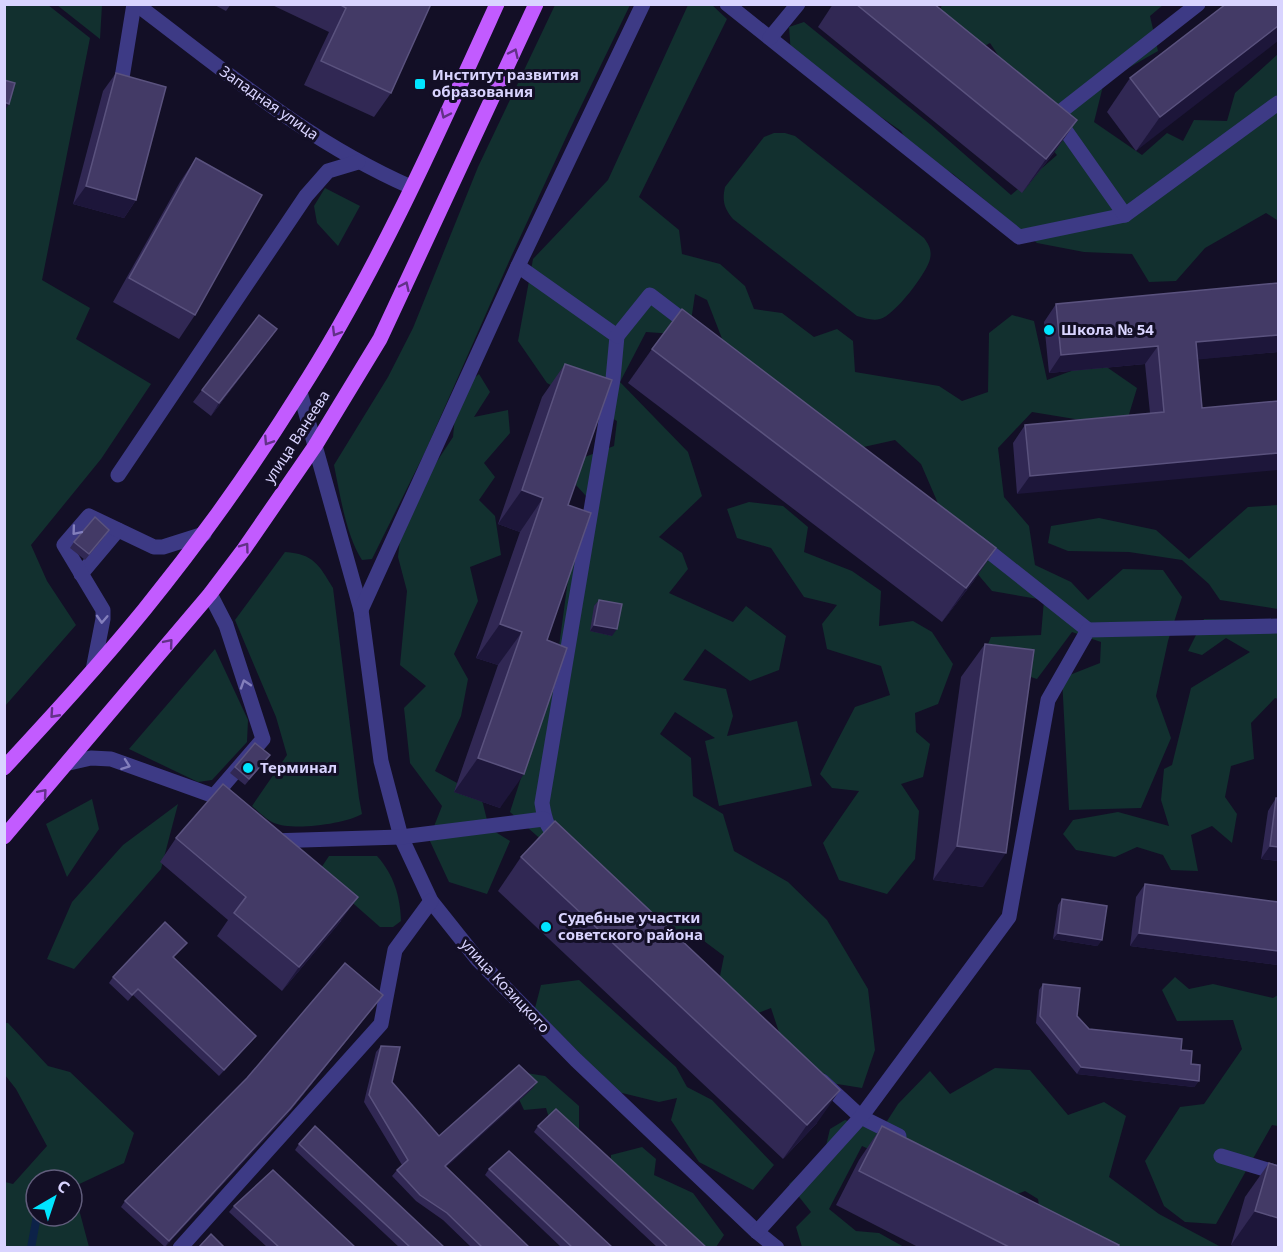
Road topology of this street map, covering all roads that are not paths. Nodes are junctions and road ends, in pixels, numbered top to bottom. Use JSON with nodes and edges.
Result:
{"nodes":[{"id":1,"x":135,"y":4,"type":"edge"},
{"id":2,"x":497,"y":4,"type":"edge"},
{"id":3,"x":536,"y":4,"type":"edge"},
{"id":4,"x":644,"y":4,"type":"edge"},
{"id":5,"x":727,"y":4,"type":"edge"},
{"id":6,"x":798,"y":4,"type":"edge"},
{"id":7,"x":1198,"y":4,"type":"edge"},
{"id":8,"x":770,"y":38,"type":"junction"},
{"id":9,"x":120,"y":90,"type":"edge"},
{"id":10,"x":1278,"y":103,"type":"edge"},
{"id":11,"x":358,"y":162,"type":"junction"},
{"id":12,"x":411,"y":187,"type":"junction"},
{"id":13,"x":1125,"y":215,"type":"junction"},
{"id":14,"x":518,"y":266,"type":"junction"},
{"id":15,"x":617,"y":336,"type":"junction"},
{"id":16,"x":707,"y":338,"type":"edge"},
{"id":17,"x":300,"y":392,"type":"junction"},
{"id":18,"x":315,"y":446,"type":"junction"},
{"id":19,"x":118,"y":475,"type":"dead end"},
{"id":20,"x":118,"y":530,"type":"junction"},
{"id":21,"x":962,"y":531,"type":"edge"},
{"id":22,"x":204,"y":534,"type":"junction"},
{"id":23,"x":81,"y":574,"type":"junction"},
{"id":24,"x":210,"y":594,"type":"junction"},
{"id":25,"x":361,"y":610,"type":"junction"},
{"id":26,"x":1278,"y":626,"type":"edge"},
{"id":27,"x":1088,"y":630,"type":"junction"},
{"id":28,"x":93,"y":670,"type":"junction"},
{"id":29,"x":69,"y":763,"type":"junction"},
{"id":30,"x":4,"y":768,"type":"edge"},
{"id":31,"x":544,"y":819,"type":"junction"},
{"id":32,"x":260,"y":833,"type":"edge"},
{"id":33,"x":4,"y":837,"type":"edge"},
{"id":34,"x":401,"y":837,"type":"junction"},
{"id":35,"x":576,"y":854,"type":"edge"},
{"id":36,"x":431,"y":901,"type":"junction"},
{"id":37,"x":809,"y":1069,"type":"edge"},
{"id":38,"x":861,"y":1117,"type":"junction"},
{"id":39,"x":914,"y":1144,"type":"edge"},
{"id":40,"x":1221,"y":1156,"type":"dead end"},
{"id":41,"x":1278,"y":1173,"type":"edge"},
{"id":42,"x":757,"y":1232,"type":"junction"},
{"id":43,"x":180,"y":1248,"type":"edge"},
{"id":44,"x":777,"y":1248,"type":"edge"}],
"edges":[{"from":1,"to":9,"type":"street"},
{"from":1,"to":11,"type":"street","name":"Западная улица"},
{"from":2,"to":12,"type":"main road","name":"улица Ванеева","one_way":true},
{"from":18,"to":3,"type":"main road","name":"улица Ванеева","one_way":true},
{"from":4,"to":14,"type":"street"},
{"from":5,"to":8,"type":"street"},
{"from":6,"to":8,"type":"street"},
{"from":7,"to":13,"type":"street"},
{"from":8,"to":13,"type":"street"},
{"from":10,"to":13,"type":"street"},
{"from":11,"to":12,"type":"street","name":"Западная улица"},
{"from":11,"to":19,"type":"street"},
{"from":12,"to":17,"type":"main road","name":"улица Ванеева","one_way":true},
{"from":14,"to":15,"type":"street"},
{"from":14,"to":25,"type":"street"},
{"from":15,"to":16,"type":"street"},
{"from":15,"to":31,"type":"street"},
{"from":17,"to":18,"type":"street","name":"улица Козицкого"},
{"from":17,"to":22,"type":"main road","name":"улица Ванеева","one_way":true},
{"from":24,"to":18,"type":"main road","name":"улица Ванеева","one_way":true},
{"from":18,"to":25,"type":"street","name":"улица Козицкого"},
{"from":20,"to":22,"type":"street"},
{"from":20,"to":23,"type":"street"},
{"from":20,"to":23,"type":"street","one_way":true},
{"from":21,"to":27,"type":"street"},
{"from":22,"to":28,"type":"main road","name":"улица Ванеева"},
{"from":23,"to":28,"type":"street","one_way":true},
{"from":29,"to":24,"type":"main road","name":"улица Ванеева","one_way":true},
{"from":29,"to":24,"type":"street","one_way":true},
{"from":25,"to":34,"type":"street","name":"улица Козицкого"},
{"from":26,"to":27,"type":"street"},
{"from":27,"to":38,"type":"street"},
{"from":28,"to":30,"type":"main road","name":"улица Ванеева","one_way":true},
{"from":33,"to":29,"type":"main road","name":"улица Ванеева","one_way":true},
{"from":31,"to":34,"type":"street"},
{"from":31,"to":35,"type":"street"},
{"from":32,"to":34,"type":"street"},
{"from":34,"to":36,"type":"street","name":"улица Козицкого"},
{"from":36,"to":42,"type":"street","name":"улица Козицкого"},
{"from":36,"to":43,"type":"street"},
{"from":37,"to":38,"type":"street"},
{"from":38,"to":39,"type":"street"},
{"from":38,"to":42,"type":"street"},
{"from":40,"to":41,"type":"street"},
{"from":42,"to":44,"type":"street","name":"улица Козицкого"}]}
